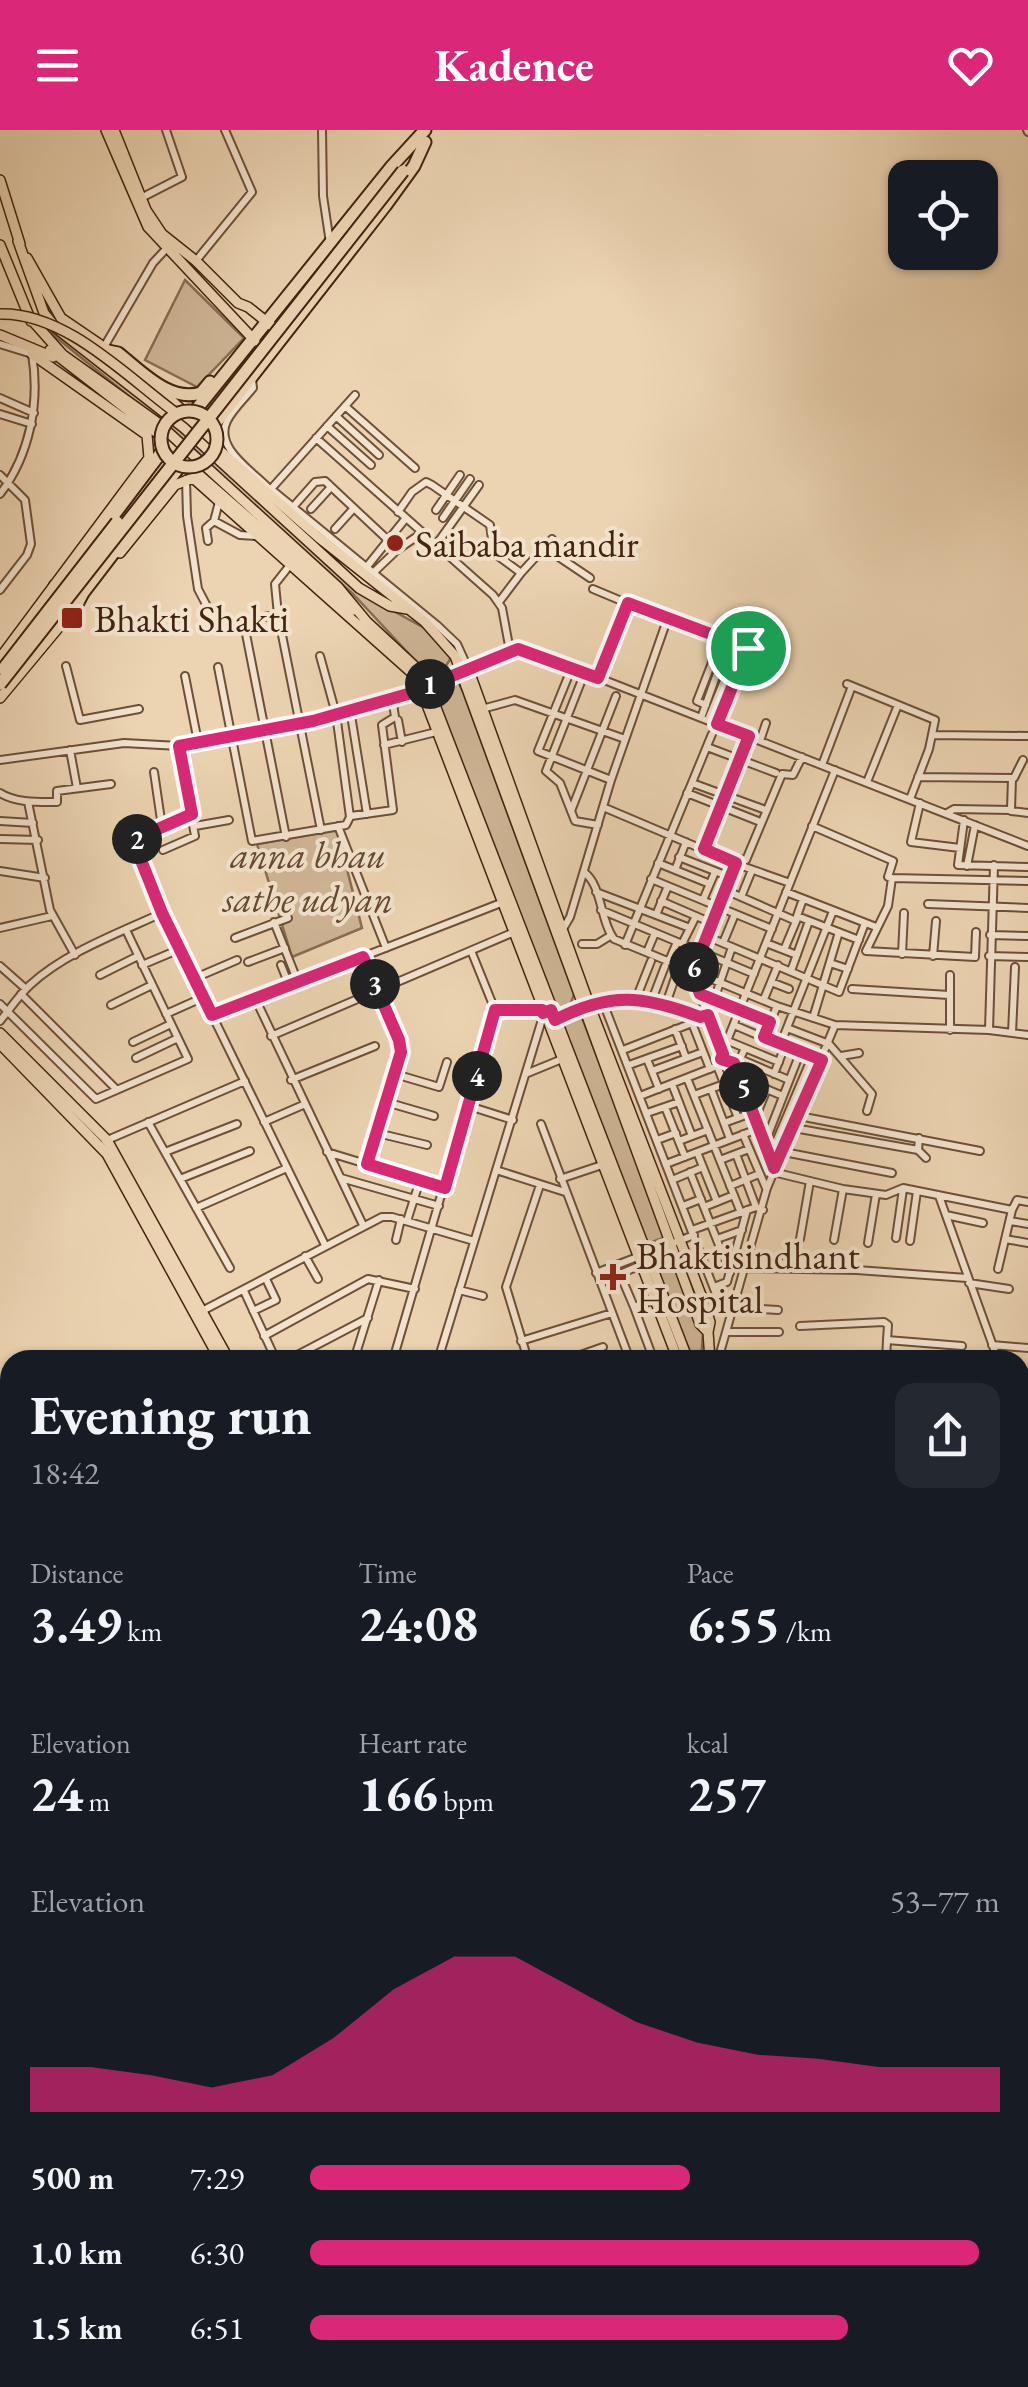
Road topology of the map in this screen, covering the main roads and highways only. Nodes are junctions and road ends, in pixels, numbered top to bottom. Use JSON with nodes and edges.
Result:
{"nodes":[{"id":1,"x":110,"y":130,"type":"edge"},
{"id":2,"x":435,"y":130,"type":"edge"},
{"id":3,"x":424,"y":136,"type":"edge"},
{"id":4,"x":401,"y":167,"type":"junction"},
{"id":5,"x":0,"y":180,"type":"edge"},
{"id":6,"x":18,"y":241,"type":"junction"},
{"id":7,"x":0,"y":245,"type":"edge"},
{"id":8,"x":192,"y":266,"type":"junction"},
{"id":9,"x":233,"y":298,"type":"junction"},
{"id":10,"x":284,"y":304,"type":"junction"},
{"id":11,"x":224,"y":307,"type":"junction"},
{"id":12,"x":248,"y":307,"type":"junction"},
{"id":13,"x":0,"y":314,"type":"edge"},
{"id":14,"x":30,"y":318,"type":"junction"},
{"id":15,"x":266,"y":321,"type":"junction"},
{"id":16,"x":0,"y":335,"type":"edge"},
{"id":17,"x":285,"y":337,"type":"junction"},
{"id":18,"x":249,"y":345,"type":"junction"},
{"id":19,"x":32,"y":351,"type":"junction"},
{"id":20,"x":110,"y":352,"type":"junction"},
{"id":21,"x":270,"y":356,"type":"junction"},
{"id":22,"x":58,"y":359,"type":"junction"},
{"id":23,"x":185,"y":412,"type":"junction"},
{"id":24,"x":214,"y":425,"type":"junction"},
{"id":25,"x":154,"y":436,"type":"junction"},
{"id":26,"x":216,"y":447,"type":"junction"},
{"id":27,"x":163,"y":450,"type":"junction"},
{"id":28,"x":186,"y":470,"type":"junction"},
{"id":29,"x":296,"y":565,"type":"junction"},
{"id":30,"x":55,"y":586,"type":"junction"},
{"id":31,"x":76,"y":608,"type":"junction"},
{"id":32,"x":409,"y":609,"type":"junction"},
{"id":33,"x":367,"y":622,"type":"junction"},
{"id":34,"x":0,"y":657,"type":"edge"},
{"id":35,"x":463,"y":669,"type":"junction"},
{"id":36,"x":0,"y":672,"type":"edge"},
{"id":37,"x":0,"y":684,"type":"edge"},
{"id":38,"x":424,"y":686,"type":"junction"},
{"id":39,"x":0,"y":698,"type":"edge"},
{"id":40,"x":585,"y":1005,"type":"junction"},
{"id":41,"x":548,"y":1015,"type":"junction"},
{"id":42,"x":0,"y":1033,"type":"edge"},
{"id":43,"x":0,"y":1044,"type":"edge"},
{"id":44,"x":103,"y":1142,"type":"junction"},
{"id":45,"x":677,"y":1242,"type":"junction"},
{"id":46,"x":641,"y":1258,"type":"junction"},
{"id":47,"x":200,"y":1312,"type":"junction"},
{"id":48,"x":708,"y":1332,"type":"junction"},
{"id":49,"x":216,"y":1350,"type":"edge"},
{"id":50,"x":223,"y":1350,"type":"edge"},
{"id":51,"x":674,"y":1350,"type":"edge"},
{"id":52,"x":683,"y":1350,"type":"edge"},
{"id":53,"x":709,"y":1350,"type":"edge"}],
"edges":[{"from":1,"to":8,"type":"main road"},
{"from":1,"to":8,"type":"main road"},
{"from":2,"to":3,"type":"highway"},
{"from":3,"to":4,"type":"highway"},
{"from":3,"to":10,"type":"highway"},
{"from":3,"to":17,"type":"highway"},
{"from":4,"to":36,"type":"highway","bridge":true},
{"from":4,"to":37,"type":"highway","bridge":true},
{"from":5,"to":6,"type":"main road"},
{"from":6,"to":20,"type":"main road"},
{"from":6,"to":32,"type":"main road"},
{"from":7,"to":14,"type":"main road"},
{"from":8,"to":9,"type":"main road"},
{"from":8,"to":11,"type":"main road"},
{"from":9,"to":11,"type":"main road"},
{"from":9,"to":12,"type":"main road"},
{"from":10,"to":12,"type":"main road"},
{"from":10,"to":15,"type":"highway"},
{"from":11,"to":18,"type":"main road"},
{"from":12,"to":15,"type":"main road"},
{"from":13,"to":23,"type":"main road","bridge":true},
{"from":14,"to":22,"type":"main road"},
{"from":14,"to":33,"type":"main road"},
{"from":15,"to":17,"type":"main road"},
{"from":15,"to":18,"type":"highway"},
{"from":16,"to":19,"type":"main road"},
{"from":17,"to":21,"type":"highway"},
{"from":18,"to":20,"type":"highway"},
{"from":18,"to":21,"type":"main road"},
{"from":18,"to":23,"type":"highway"},
{"from":19,"to":22,"type":"main road"},
{"from":19,"to":25,"type":"main road"},
{"from":20,"to":23,"type":"main road","bridge":true},
{"from":21,"to":24,"type":"highway"},
{"from":22,"to":25,"type":"main road"},
{"from":23,"to":24,"type":"highway","bridge":true},
{"from":23,"to":25,"type":"highway","bridge":true},
{"from":24,"to":26,"type":"highway","bridge":true},
{"from":25,"to":27,"type":"highway","bridge":true},
{"from":25,"to":30,"type":"main road"},
{"from":26,"to":28,"type":"highway","bridge":true},
{"from":26,"to":32,"type":"main road"},
{"from":27,"to":28,"type":"highway","bridge":true},
{"from":27,"to":30,"type":"highway","bridge":true},
{"from":28,"to":29,"type":"main road"},
{"from":28,"to":29,"type":"main road"},
{"from":28,"to":31,"type":"main road"},
{"from":28,"to":31,"type":"highway","bridge":true},
{"from":29,"to":33,"type":"main road"},
{"from":29,"to":38,"type":"main road"},
{"from":30,"to":34,"type":"main road"},
{"from":31,"to":39,"type":"main road"},
{"from":32,"to":35,"type":"main road"},
{"from":33,"to":38,"type":"main road"},
{"from":35,"to":38,"type":"main road"},
{"from":35,"to":40,"type":"main road"},
{"from":35,"to":40,"type":"main road"},
{"from":38,"to":41,"type":"main road"},
{"from":38,"to":41,"type":"main road"},
{"from":40,"to":45,"type":"main road"},
{"from":41,"to":46,"type":"main road"},
{"from":41,"to":46,"type":"main road"},
{"from":42,"to":44,"type":"main road"},
{"from":43,"to":44,"type":"main road"},
{"from":44,"to":47,"type":"main road"},
{"from":45,"to":48,"type":"main road"},
{"from":45,"to":48,"type":"main road"},
{"from":46,"to":51,"type":"main road"},
{"from":46,"to":52,"type":"main road"},
{"from":47,"to":49,"type":"main road"},
{"from":47,"to":50,"type":"main road"},
{"from":48,"to":53,"type":"main road"}]}
